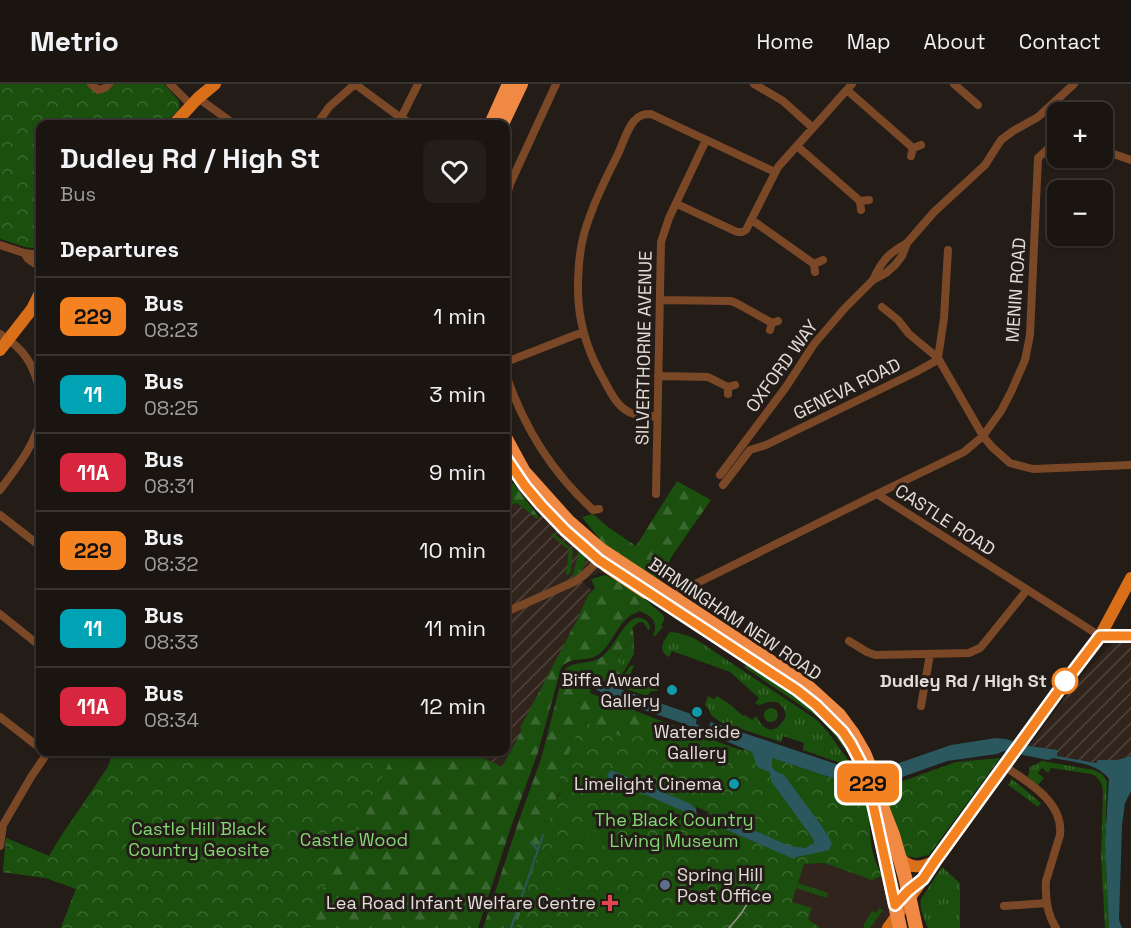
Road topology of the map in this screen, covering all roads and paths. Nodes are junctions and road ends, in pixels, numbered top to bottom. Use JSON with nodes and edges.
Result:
{"nodes":[{"id":1,"x":91,"y":84,"type":"edge"},
{"id":2,"x":109,"y":84,"type":"edge"},
{"id":3,"x":170,"y":84,"type":"edge"},
{"id":4,"x":214,"y":84,"type":"edge"},
{"id":5,"x":355,"y":84,"type":"edge"},
{"id":6,"x":418,"y":84,"type":"edge"},
{"id":7,"x":510,"y":84,"type":"edge"},
{"id":8,"x":521,"y":84,"type":"edge"},
{"id":9,"x":556,"y":84,"type":"edge"},
{"id":10,"x":754,"y":84,"type":"edge"},
{"id":11,"x":954,"y":84,"type":"edge"},
{"id":12,"x":1074,"y":84,"type":"edge"},
{"id":13,"x":849,"y":87,"type":"edge"},
{"id":14,"x":975,"y":99,"type":"dead end"},
{"id":15,"x":194,"y":102,"type":"junction"},
{"id":16,"x":401,"y":118,"type":"junction"},
{"id":17,"x":178,"y":120,"type":"edge"},
{"id":18,"x":227,"y":120,"type":"edge"},
{"id":19,"x":319,"y":120,"type":"edge"},
{"id":20,"x":405,"y":120,"type":"edge"},
{"id":21,"x":493,"y":120,"type":"edge"},
{"id":22,"x":504,"y":120,"type":"edge"},
{"id":23,"x":813,"y":128,"type":"junction"},
{"id":24,"x":706,"y":140,"type":"junction"},
{"id":25,"x":797,"y":146,"type":"junction"},
{"id":26,"x":915,"y":150,"type":"dead end"},
{"id":27,"x":1047,"y":150,"type":"edge"},
{"id":28,"x":1113,"y":154,"type":"edge"},
{"id":29,"x":1131,"y":160,"type":"edge"},
{"id":30,"x":775,"y":172,"type":"junction"},
{"id":31,"x":510,"y":184,"type":"edge"},
{"id":32,"x":677,"y":204,"type":"junction"},
{"id":33,"x":861,"y":210,"type":"dead end"},
{"id":34,"x":752,"y":220,"type":"junction"},
{"id":35,"x":0,"y":245,"type":"edge"},
{"id":36,"x":948,"y":250,"type":"dead end"},
{"id":37,"x":24,"y":253,"type":"junction"},
{"id":38,"x":36,"y":254,"type":"edge"},
{"id":39,"x":822,"y":260,"type":"dead end"},
{"id":40,"x":36,"y":264,"type":"edge"},
{"id":41,"x":660,"y":300,"type":"junction"},
{"id":42,"x":36,"y":305,"type":"edge"},
{"id":43,"x":882,"y":307,"type":"dead end"},
{"id":44,"x":774,"y":325,"type":"dead end"},
{"id":45,"x":583,"y":332,"type":"junction"},
{"id":46,"x":4,"y":337,"type":"edge"},
{"id":47,"x":0,"y":350,"type":"edge"},
{"id":48,"x":939,"y":358,"type":"junction"},
{"id":49,"x":510,"y":360,"type":"edge"},
{"id":50,"x":36,"y":373,"type":"edge"},
{"id":51,"x":658,"y":376,"type":"junction"},
{"id":52,"x":510,"y":386,"type":"edge"},
{"id":53,"x":730,"y":389,"type":"dead end"},
{"id":54,"x":657,"y":417,"type":"junction"},
{"id":55,"x":36,"y":433,"type":"edge"},
{"id":56,"x":983,"y":436,"type":"junction"},
{"id":57,"x":33,"y":443,"type":"junction"},
{"id":58,"x":36,"y":445,"type":"edge"},
{"id":59,"x":510,"y":446,"type":"edge"},
{"id":60,"x":510,"y":464,"type":"edge"},
{"id":61,"x":1131,"y":465,"type":"edge"},
{"id":62,"x":720,"y":475,"type":"dead end"},
{"id":63,"x":723,"y":484,"type":"dead end"},
{"id":64,"x":0,"y":490,"type":"edge"},
{"id":65,"x":877,"y":494,"type":"junction"},
{"id":66,"x":656,"y":495,"type":"dead end"},
{"id":67,"x":599,"y":509,"type":"dead end"},
{"id":68,"x":0,"y":515,"type":"edge"},
{"id":69,"x":36,"y":543,"type":"edge"},
{"id":70,"x":601,"y":556,"type":"junction"},
{"id":71,"x":1131,"y":578,"type":"edge"},
{"id":72,"x":1027,"y":590,"type":"junction"},
{"id":73,"x":675,"y":599,"type":"junction"},
{"id":74,"x":510,"y":610,"type":"edge"},
{"id":75,"x":0,"y":614,"type":"edge"},
{"id":76,"x":1100,"y":636,"type":"junction"},
{"id":77,"x":1131,"y":636,"type":"edge"},
{"id":78,"x":849,"y":641,"type":"dead end"},
{"id":79,"x":36,"y":643,"type":"edge"},
{"id":80,"x":930,"y":654,"type":"junction"},
{"id":81,"x":921,"y":706,"type":"dead end"},
{"id":82,"x":0,"y":717,"type":"edge"},
{"id":83,"x":36,"y":744,"type":"edge"},
{"id":84,"x":42,"y":756,"type":"edge"},
{"id":85,"x":1007,"y":762,"type":"junction"},
{"id":86,"x":867,"y":770,"type":"junction"},
{"id":87,"x":873,"y":786,"type":"junction"},
{"id":88,"x":884,"y":812,"type":"junction"},
{"id":89,"x":1,"y":833,"type":"edge"},
{"id":90,"x":0,"y":846,"type":"edge"},
{"id":91,"x":899,"y":857,"type":"junction"},
{"id":92,"x":935,"y":861,"type":"junction"},
{"id":93,"x":905,"y":903,"type":"edge"},
{"id":94,"x":1047,"y":903,"type":"junction"},
{"id":95,"x":1004,"y":906,"type":"dead end"},
{"id":96,"x":878,"y":928,"type":"edge"},
{"id":97,"x":888,"y":928,"type":"edge"},
{"id":98,"x":909,"y":928,"type":"edge"},
{"id":99,"x":916,"y":928,"type":"edge"},
{"id":100,"x":1056,"y":928,"type":"edge"}],
"edges":[{"from":1,"to":2,"type":"street"},
{"from":3,"to":15,"type":"street"},
{"from":4,"to":15,"type":"main road"},
{"from":5,"to":16,"type":"street"},
{"from":5,"to":19,"type":"street"},
{"from":6,"to":16,"type":"street"},
{"from":7,"to":21,"type":"highway"},
{"from":8,"to":22,"type":"highway"},
{"from":9,"to":31,"type":"street"},
{"from":10,"to":23,"type":"street"},
{"from":11,"to":14,"type":"street"},
{"from":12,"to":62,"type":"street","name":"OXFORD WAY"},
{"from":13,"to":23,"type":"street"},
{"from":13,"to":26,"type":"street"},
{"from":15,"to":17,"type":"main road"},
{"from":15,"to":18,"type":"street"},
{"from":16,"to":20,"type":"street"},
{"from":23,"to":25,"type":"street"},
{"from":24,"to":30,"type":"street"},
{"from":24,"to":32,"type":"street","name":"SILVERTHORNE AVENUE"},
{"from":24,"to":45,"type":"street"},
{"from":25,"to":30,"type":"street"},
{"from":25,"to":33,"type":"street"},
{"from":27,"to":56,"type":"street","name":"MENIN ROAD"},
{"from":28,"to":29,"type":"street"},
{"from":30,"to":34,"type":"street"},
{"from":32,"to":34,"type":"street"},
{"from":32,"to":41,"type":"street","name":"SILVERTHORNE AVENUE"},
{"from":34,"to":39,"type":"street"},
{"from":35,"to":37,"type":"street"},
{"from":36,"to":48,"type":"street"},
{"from":37,"to":38,"type":"street"},
{"from":37,"to":40,"type":"street"},
{"from":41,"to":44,"type":"street"},
{"from":41,"to":51,"type":"street","name":"SILVERTHORNE AVENUE"},
{"from":42,"to":46,"type":"main road"},
{"from":43,"to":48,"type":"street"},
{"from":45,"to":49,"type":"street"},
{"from":45,"to":54,"type":"street"},
{"from":46,"to":47,"type":"main road"},
{"from":46,"to":50,"type":"street"},
{"from":48,"to":56,"type":"street"},
{"from":48,"to":63,"type":"street","name":"GENEVA ROAD"},
{"from":51,"to":53,"type":"street"},
{"from":51,"to":54,"type":"street","name":"SILVERTHORNE AVENUE"},
{"from":52,"to":67,"type":"street"},
{"from":54,"to":66,"type":"street","name":"SILVERTHORNE AVENUE"},
{"from":55,"to":57,"type":"street"},
{"from":56,"to":61,"type":"street"},
{"from":56,"to":65,"type":"street","name":"MENIN ROAD"},
{"from":57,"to":58,"type":"street"},
{"from":57,"to":64,"type":"street"},
{"from":59,"to":70,"type":"highway","name":"BIRMINGHAM NEW ROAD"},
{"from":60,"to":70,"type":"highway","name":"BIRMINGHAM NEW ROAD"},
{"from":65,"to":72,"type":"street","name":"CASTLE ROAD"},
{"from":65,"to":73,"type":"street","name":"CASTLE ROAD"},
{"from":68,"to":69,"type":"street"},
{"from":70,"to":73,"type":"highway","name":"BIRMINGHAM NEW ROAD"},
{"from":70,"to":74,"type":"street"},
{"from":70,"to":86,"type":"highway","name":"BIRMINGHAM NEW ROAD"},
{"from":71,"to":76,"type":"main road"},
{"from":72,"to":76,"type":"street","name":"CASTLE ROAD"},
{"from":72,"to":80,"type":"street"},
{"from":73,"to":86,"type":"highway","name":"BIRMINGHAM NEW ROAD"},
{"from":75,"to":79,"type":"street"},
{"from":76,"to":77,"type":"main road"},
{"from":76,"to":85,"type":"main road"},
{"from":78,"to":80,"type":"street"},
{"from":80,"to":81,"type":"street"},
{"from":82,"to":83,"type":"street"},
{"from":84,"to":89,"type":"street"},
{"from":85,"to":92,"type":"main road"},
{"from":85,"to":94,"type":"street"},
{"from":86,"to":87,"type":"highway","name":"BIRMINGHAM NEW ROAD"},
{"from":87,"to":88,"type":"highway","name":"BIRMINGHAM NEW ROAD"},
{"from":87,"to":93,"type":"highway","name":"BIRMINGHAM NEW ROAD"},
{"from":88,"to":91,"type":"highway","name":"BIRMINGHAM NEW ROAD"},
{"from":88,"to":93,"type":"highway"},
{"from":89,"to":90,"type":"street"},
{"from":91,"to":92,"type":"main road"},
{"from":91,"to":93,"type":"highway","name":"BIRMINGHAM NEW ROAD"},
{"from":92,"to":93,"type":"main road"},
{"from":93,"to":96,"type":"main road"},
{"from":93,"to":97,"type":"main road"},
{"from":93,"to":98,"type":"highway"},
{"from":93,"to":99,"type":"highway","name":"BIRMINGHAM NEW ROAD"},
{"from":94,"to":95,"type":"street"},
{"from":94,"to":100,"type":"street"}]}
